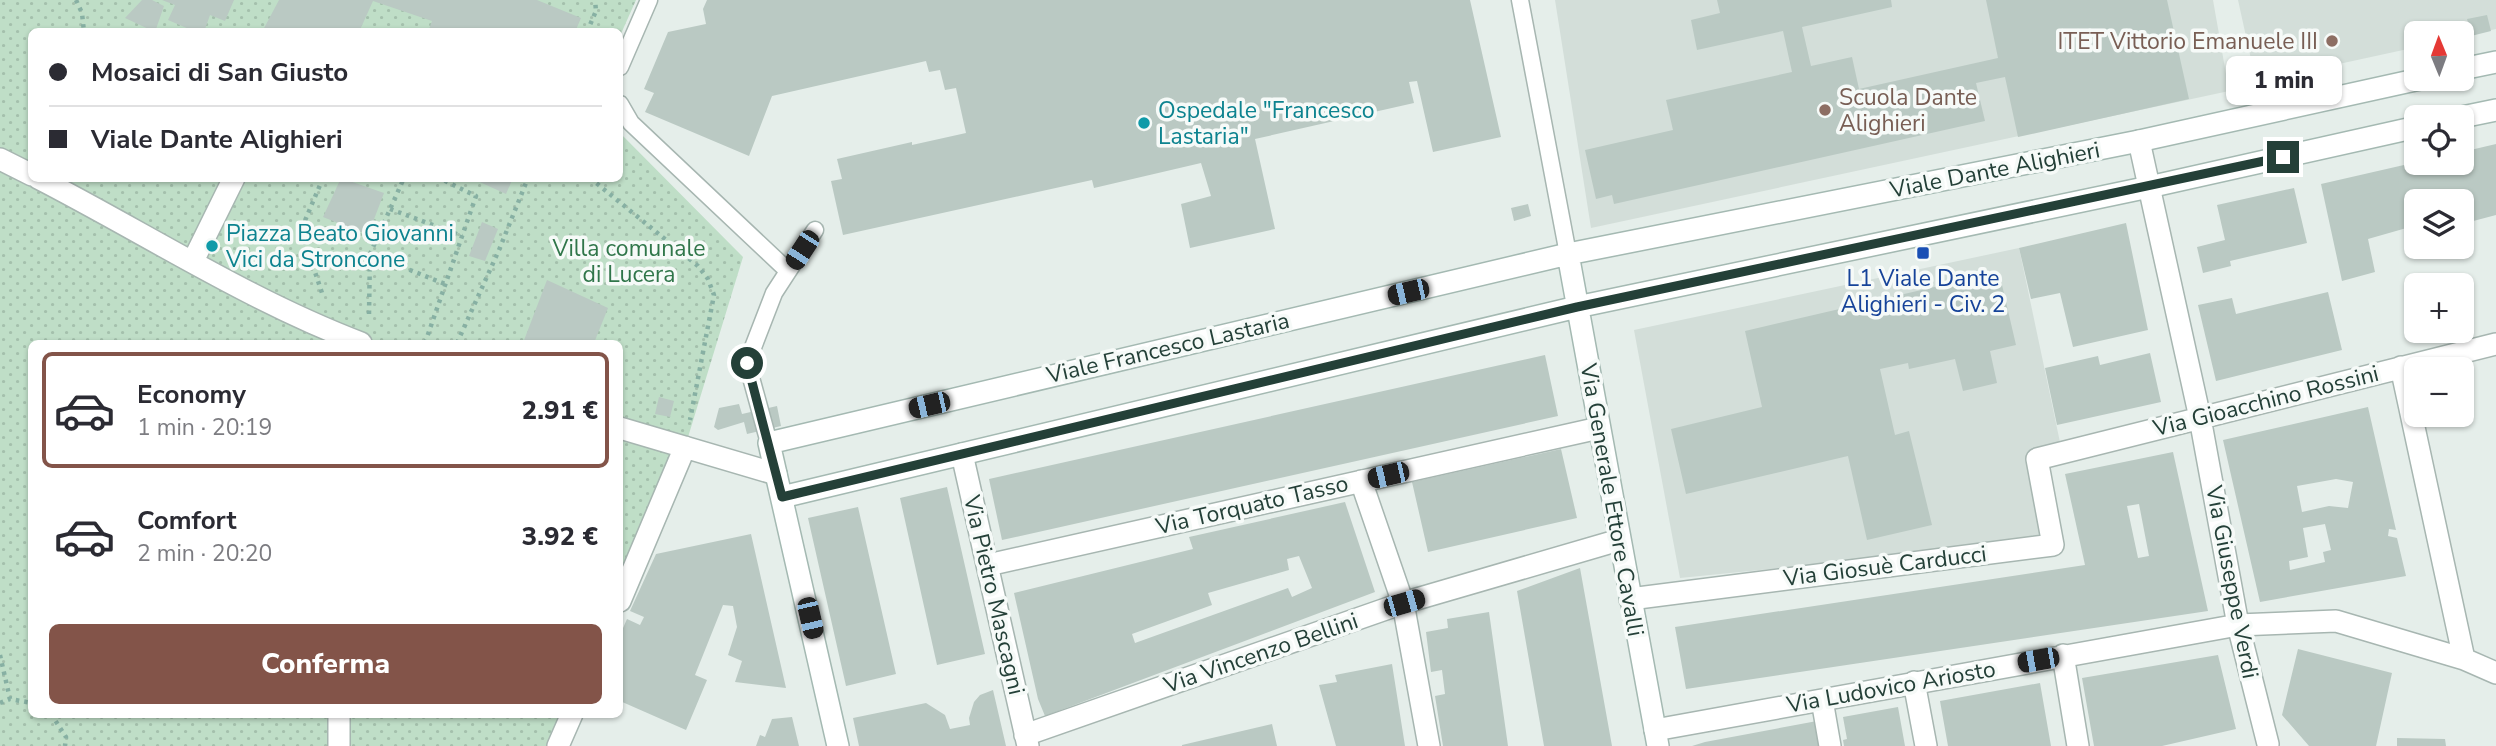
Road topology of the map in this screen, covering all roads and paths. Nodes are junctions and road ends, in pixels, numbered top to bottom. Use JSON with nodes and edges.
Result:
{"nodes":[{"id":1,"x":76,"y":0,"type":"edge"},
{"id":2,"x":596,"y":0,"type":"edge"},
{"id":3,"x":649,"y":0,"type":"edge"},
{"id":4,"x":1520,"y":0,"type":"edge"},
{"id":5,"x":84,"y":28,"type":"edge"},
{"id":6,"x":589,"y":28,"type":"edge"},
{"id":7,"x":623,"y":61,"type":"edge"},
{"id":8,"x":2496,"y":62,"type":"edge"},
{"id":9,"x":2474,"y":67,"type":"edge"},
{"id":10,"x":2404,"y":83,"type":"edge"},
{"id":11,"x":623,"y":109,"type":"edge"},
{"id":12,"x":2496,"y":110,"type":"edge"},
{"id":13,"x":2474,"y":115,"type":"edge"},
{"id":14,"x":2404,"y":130,"type":"edge"},
{"id":15,"x":2139,"y":141,"type":"junction"},
{"id":16,"x":0,"y":159,"type":"edge"},
{"id":17,"x":28,"y":173,"type":"edge"},
{"id":18,"x":45,"y":182,"type":"edge"},
{"id":19,"x":232,"y":182,"type":"edge"},
{"id":20,"x":321,"y":182,"type":"edge"},
{"id":21,"x":402,"y":182,"type":"edge"},
{"id":22,"x":447,"y":182,"type":"edge"},
{"id":23,"x":526,"y":182,"type":"edge"},
{"id":24,"x":595,"y":182,"type":"edge"},
{"id":25,"x":2149,"y":187,"type":"junction"},
{"id":26,"x":390,"y":209,"type":"junction"},
{"id":27,"x":815,"y":230,"type":"dead end"},
{"id":28,"x":462,"y":236,"type":"junction"},
{"id":29,"x":370,"y":254,"type":"junction"},
{"id":30,"x":1568,"y":254,"type":"junction"},
{"id":31,"x":192,"y":261,"type":"junction"},
{"id":32,"x":788,"y":271,"type":"junction"},
{"id":33,"x":446,"y":284,"type":"junction"},
{"id":34,"x":327,"y":305,"type":"dead end"},
{"id":35,"x":1577,"y":307,"type":"junction"},
{"id":36,"x":369,"y":317,"type":"dead end"},
{"id":37,"x":330,"y":337,"type":"edge"},
{"id":38,"x":426,"y":340,"type":"edge"},
{"id":39,"x":458,"y":340,"type":"edge"},
{"id":40,"x":2496,"y":344,"type":"edge"},
{"id":41,"x":2401,"y":367,"type":"junction"},
{"id":42,"x":2200,"y":418,"type":"junction"},
{"id":43,"x":1599,"y":428,"type":"junction"},
{"id":44,"x":623,"y":429,"type":"edge"},
{"id":45,"x":769,"y":443,"type":"junction"},
{"id":46,"x":685,"y":447,"type":"junction"},
{"id":47,"x":962,"y":454,"type":"junction"},
{"id":48,"x":2037,"y":458,"type":"joint"},
{"id":49,"x":776,"y":474,"type":"junction"},
{"id":50,"x":1361,"y":481,"type":"junction"},
{"id":51,"x":782,"y":497,"type":"junction"},
{"id":52,"x":1619,"y":540,"type":"junction"},
{"id":53,"x":988,"y":565,"type":"junction"},
{"id":54,"x":623,"y":594,"type":"edge"},
{"id":55,"x":1630,"y":599,"type":"junction"},
{"id":56,"x":1404,"y":603,"type":"junction"},
{"id":57,"x":2238,"y":625,"type":"junction"},
{"id":58,"x":0,"y":655,"type":"edge"},
{"id":59,"x":2063,"y":655,"type":"junction"},
{"id":60,"x":2464,"y":659,"type":"junction"},
{"id":61,"x":2496,"y":673,"type":"edge"},
{"id":62,"x":1914,"y":682,"type":"junction"},
{"id":63,"x":10,"y":699,"type":"junction"},
{"id":64,"x":1822,"y":700,"type":"junction"},
{"id":65,"x":28,"y":702,"type":"edge"},
{"id":66,"x":0,"y":703,"type":"edge"},
{"id":67,"x":54,"y":718,"type":"edge"},
{"id":68,"x":339,"y":718,"type":"edge"},
{"id":69,"x":570,"y":718,"type":"edge"},
{"id":70,"x":1656,"y":738,"type":"edge"},
{"id":71,"x":1027,"y":740,"type":"edge"},
{"id":72,"x":2267,"y":744,"type":"edge"},
{"id":73,"x":65,"y":746,"type":"edge"},
{"id":74,"x":339,"y":746,"type":"edge"},
{"id":75,"x":558,"y":746,"type":"edge"},
{"id":76,"x":838,"y":746,"type":"edge"},
{"id":77,"x":1429,"y":746,"type":"edge"},
{"id":78,"x":1830,"y":746,"type":"edge"},
{"id":79,"x":1926,"y":746,"type":"edge"},
{"id":80,"x":2078,"y":746,"type":"edge"}],
"edges":[{"from":1,"to":5,"type":"path"},
{"from":2,"to":6,"type":"path"},
{"from":3,"to":7,"type":"lane"},
{"from":4,"to":30,"type":"lane"},
{"from":8,"to":9,"type":"street"},
{"from":10,"to":15,"type":"street","name":"Viale Dante Alighieri"},
{"from":11,"to":32,"type":"lane"},
{"from":12,"to":13,"type":"street"},
{"from":14,"to":25,"type":"street","name":"Viale Dante Alighieri"},
{"from":15,"to":25,"type":"street","name":"Via Giuseppe Verdi"},
{"from":15,"to":30,"type":"street","name":"Viale Dante Alighieri"},
{"from":16,"to":17,"type":"street"},
{"from":18,"to":31,"type":"street"},
{"from":19,"to":31,"type":"street"},
{"from":20,"to":34,"type":"path"},
{"from":21,"to":26,"type":"path"},
{"from":22,"to":28,"type":"path"},
{"from":23,"to":39,"type":"path"},
{"from":24,"to":46,"type":"path"},
{"from":25,"to":35,"type":"street","name":"Viale Dante Alighieri"},
{"from":25,"to":42,"type":"street","name":"Via Giuseppe Verdi"},
{"from":26,"to":28,"type":"path"},
{"from":26,"to":29,"type":"path"},
{"from":27,"to":32,"type":"lane"},
{"from":28,"to":33,"type":"path"},
{"from":29,"to":33,"type":"path"},
{"from":29,"to":36,"type":"path"},
{"from":30,"to":35,"type":"street","name":"Via Generale Ettore Cavalli"},
{"from":30,"to":45,"type":"street","name":"Viale Francesco Lastaria"},
{"from":31,"to":37,"type":"street"},
{"from":32,"to":45,"type":"lane"},
{"from":33,"to":38,"type":"path"},
{"from":35,"to":43,"type":"street","name":"Via Generale Ettore Cavalli"},
{"from":35,"to":47,"type":"street"},
{"from":40,"to":41,"type":"street","name":"Via Gioacchino Rossini"},
{"from":41,"to":42,"type":"street","name":"Via Gioacchino Rossini"},
{"from":41,"to":60,"type":"street"},
{"from":42,"to":48,"type":"street","name":"Via Gioacchino Rossini"},
{"from":42,"to":57,"type":"street","name":"Via Giuseppe Verdi"},
{"from":43,"to":50,"type":"street","name":"Via Torquato Tasso"},
{"from":43,"to":52,"type":"street","name":"Via Generale Ettore Cavalli"},
{"from":44,"to":46,"type":"street"},
{"from":45,"to":49,"type":"street"},
{"from":46,"to":49,"type":"street"},
{"from":46,"to":54,"type":"street"},
{"from":47,"to":51,"type":"street"},
{"from":47,"to":53,"type":"street","name":"Via Pietro Mascagni"},
{"from":48,"to":55,"type":"street","name":"Via Giosuè Carducci"},
{"from":49,"to":51,"type":"street"},
{"from":50,"to":53,"type":"street","name":"Via Torquato Tasso"},
{"from":50,"to":56,"type":"street"},
{"from":51,"to":76,"type":"street"},
{"from":52,"to":55,"type":"street","name":"Via Generale Ettore Cavalli"},
{"from":52,"to":56,"type":"street","name":"Via Vincenzo Bellini"},
{"from":53,"to":71,"type":"street","name":"Via Pietro Mascagni"},
{"from":55,"to":70,"type":"street","name":"Via Generale Ettore Cavalli"},
{"from":56,"to":71,"type":"street","name":"Via Vincenzo Bellini"},
{"from":56,"to":77,"type":"street"},
{"from":57,"to":59,"type":"street","name":"Via Ludovico Ariosto"},
{"from":57,"to":60,"type":"street","name":"Via Ludovico Ariosto"},
{"from":57,"to":72,"type":"street","name":"Via Giuseppe Verdi"},
{"from":58,"to":63,"type":"path"},
{"from":59,"to":62,"type":"street","name":"Via Ludovico Ariosto"},
{"from":59,"to":80,"type":"street"},
{"from":60,"to":61,"type":"street","name":"Via Ludovico Ariosto"},
{"from":62,"to":64,"type":"street","name":"Via Ludovico Ariosto"},
{"from":62,"to":79,"type":"street"},
{"from":63,"to":65,"type":"path"},
{"from":63,"to":66,"type":"path"},
{"from":64,"to":70,"type":"street","name":"Via Ludovico Ariosto"},
{"from":64,"to":78,"type":"street"},
{"from":67,"to":73,"type":"path"},
{"from":68,"to":74,"type":"street"},
{"from":69,"to":75,"type":"street"}]}
